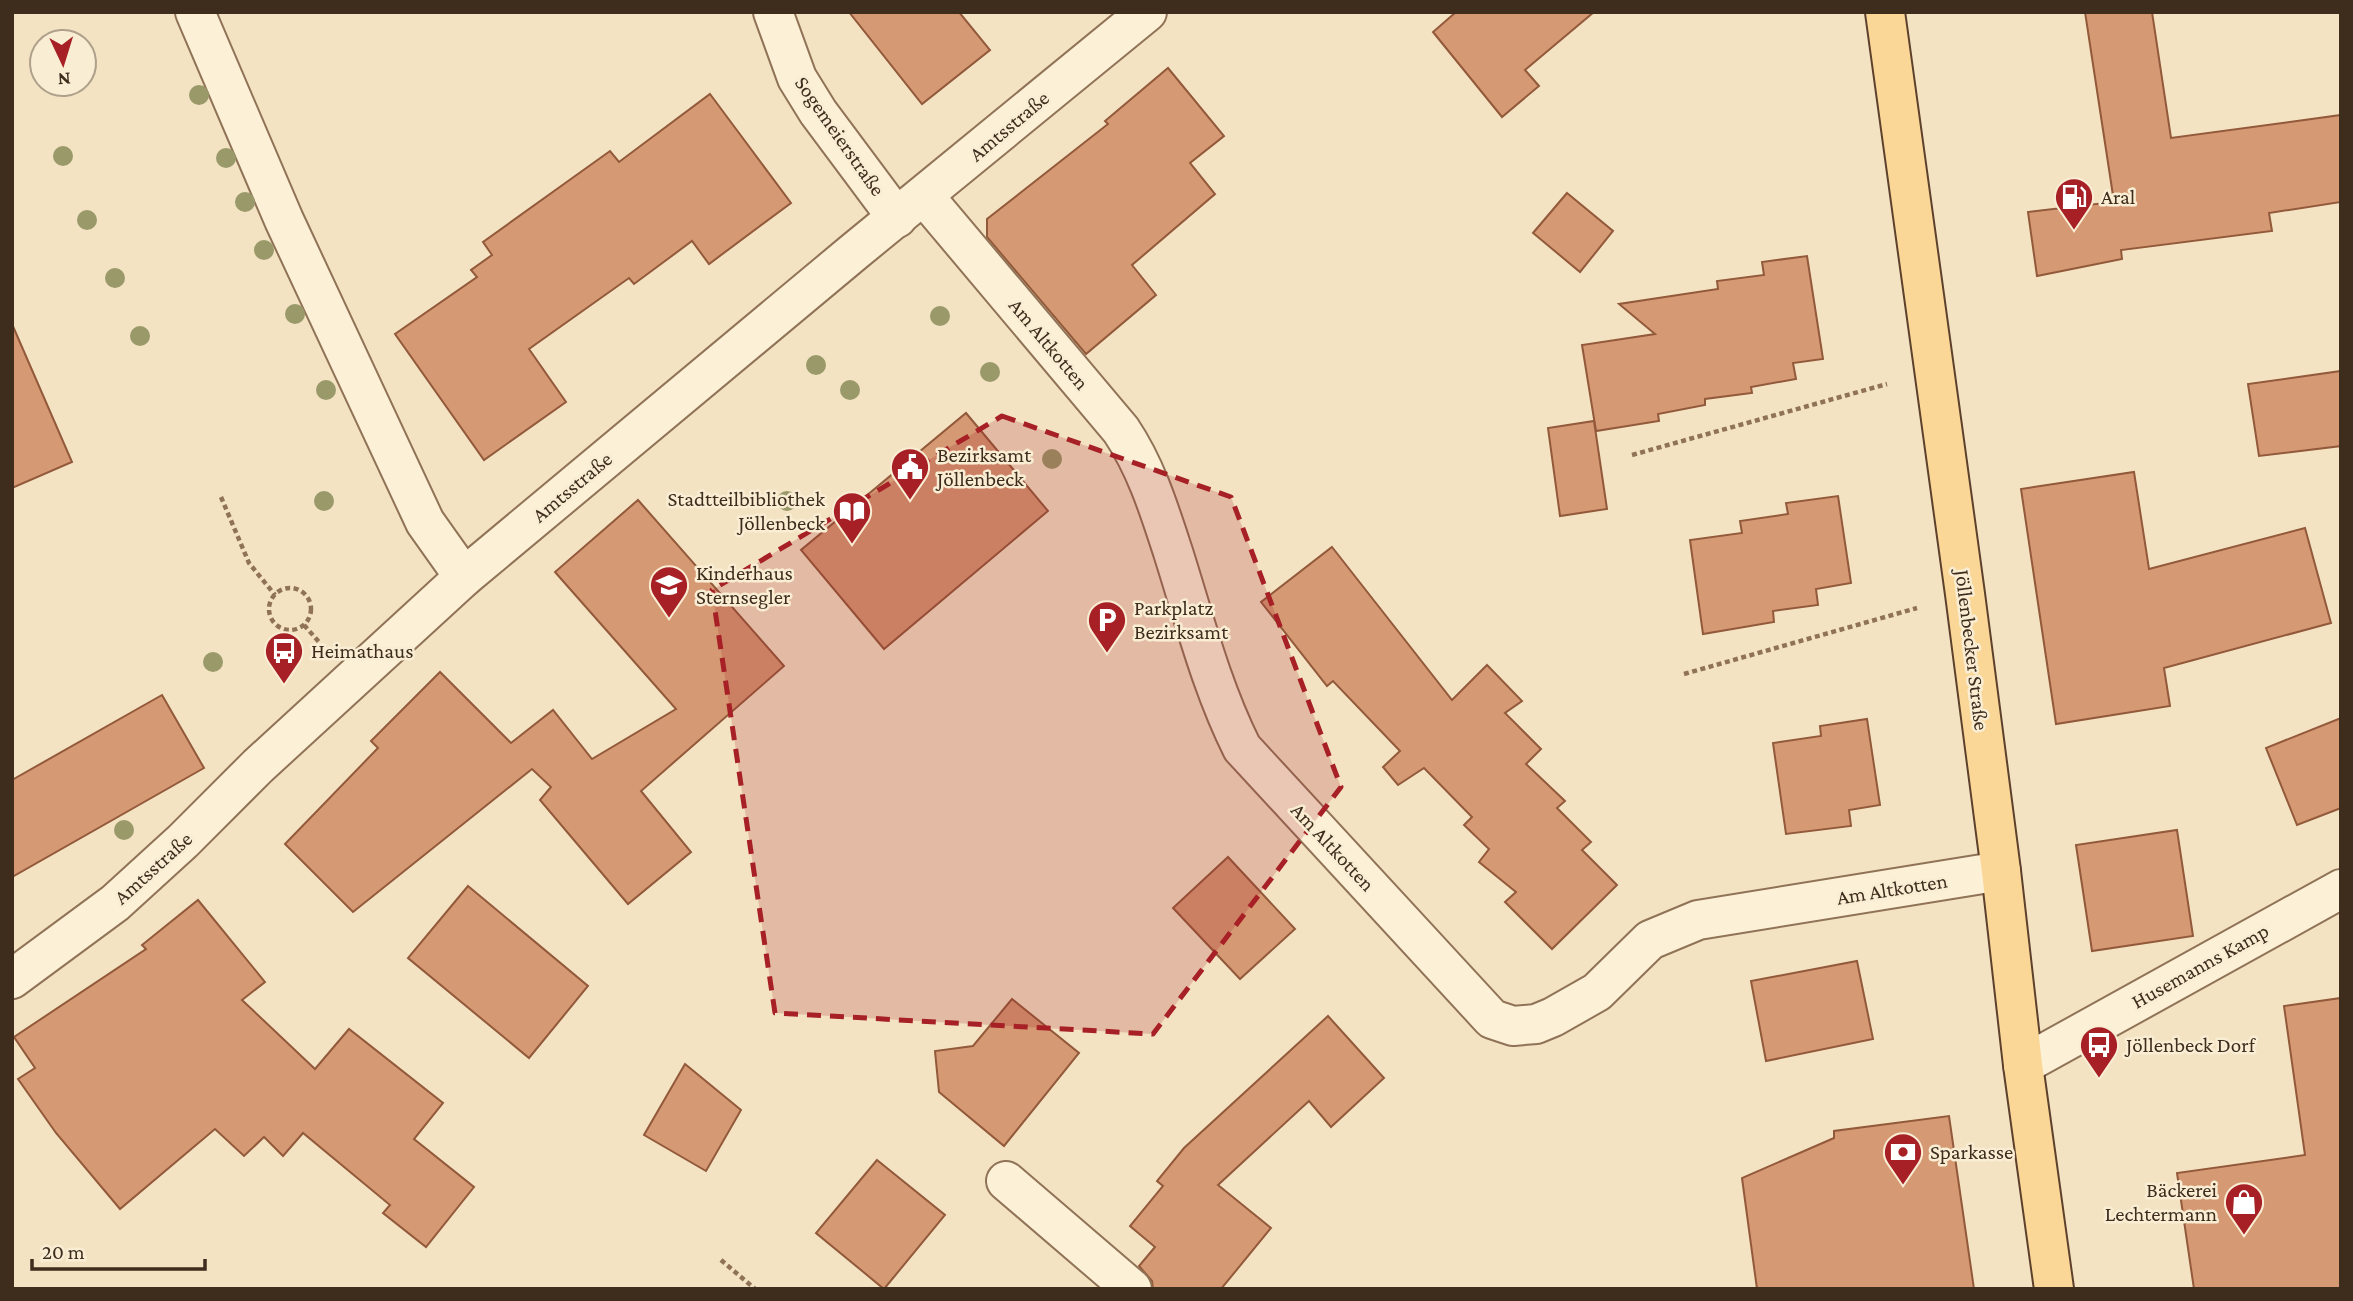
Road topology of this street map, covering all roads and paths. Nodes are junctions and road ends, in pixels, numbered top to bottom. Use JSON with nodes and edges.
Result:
{"nodes":[{"id":1,"x":195,"y":12,"type":"edge"},
{"id":2,"x":774,"y":12,"type":"edge"},
{"id":3,"x":1147,"y":12,"type":"edge"},
{"id":4,"x":1885,"y":12,"type":"edge"},
{"id":5,"x":911,"y":207,"type":"junction"},
{"id":6,"x":1935,"y":371,"type":"junction"},
{"id":7,"x":1632,"y":455,"type":"dead end"},
{"id":8,"x":221,"y":497,"type":"dead end"},
{"id":9,"x":464,"y":576,"type":"junction"},
{"id":10,"x":1965,"y":594,"type":"junction"},
{"id":11,"x":275,"y":595,"type":"junction"},
{"id":12,"x":1684,"y":674,"type":"dead end"},
{"id":13,"x":2001,"y":872,"type":"junction"},
{"id":14,"x":2341,"y":889,"type":"edge"},
{"id":15,"x":12,"y":979,"type":"edge"},
{"id":16,"x":2023,"y":1065,"type":"junction"},
{"id":17,"x":1006,"y":1181,"type":"dead end"},
{"id":18,"x":722,"y":1261,"type":"dead end"},
{"id":19,"x":755,"y":1289,"type":"edge"},
{"id":20,"x":1132,"y":1289,"type":"edge"},
{"id":21,"x":2054,"y":1289,"type":"edge"}],
"edges":[{"from":1,"to":9,"type":"street"},
{"from":2,"to":5,"type":"street","name":"Sogemeierstraße"},
{"from":3,"to":5,"type":"street","name":"Amtsstraße"},
{"from":4,"to":6,"type":"main road","name":"Jöllenbecker Straße"},
{"from":5,"to":9,"type":"street","name":"Amtsstraße"},
{"from":5,"to":13,"type":"street","name":"Am Altkotten"},
{"from":6,"to":7,"type":"path"},
{"from":6,"to":10,"type":"main road","name":"Jöllenbecker Straße"},
{"from":8,"to":11,"type":"path"},
{"from":9,"to":15,"type":"street","name":"Amtsstraße"},
{"from":10,"to":12,"type":"path"},
{"from":10,"to":13,"type":"main road","name":"Jöllenbecker Straße"},
{"from":11,"to":11,"type":"path"},
{"from":13,"to":16,"type":"main road","name":"Jöllenbecker Straße"},
{"from":14,"to":16,"type":"street","name":"Husemanns Kamp"},
{"from":16,"to":21,"type":"main road","name":"Jöllenbecker Straße"},
{"from":17,"to":20,"type":"street"},
{"from":18,"to":19,"type":"path"}]}
